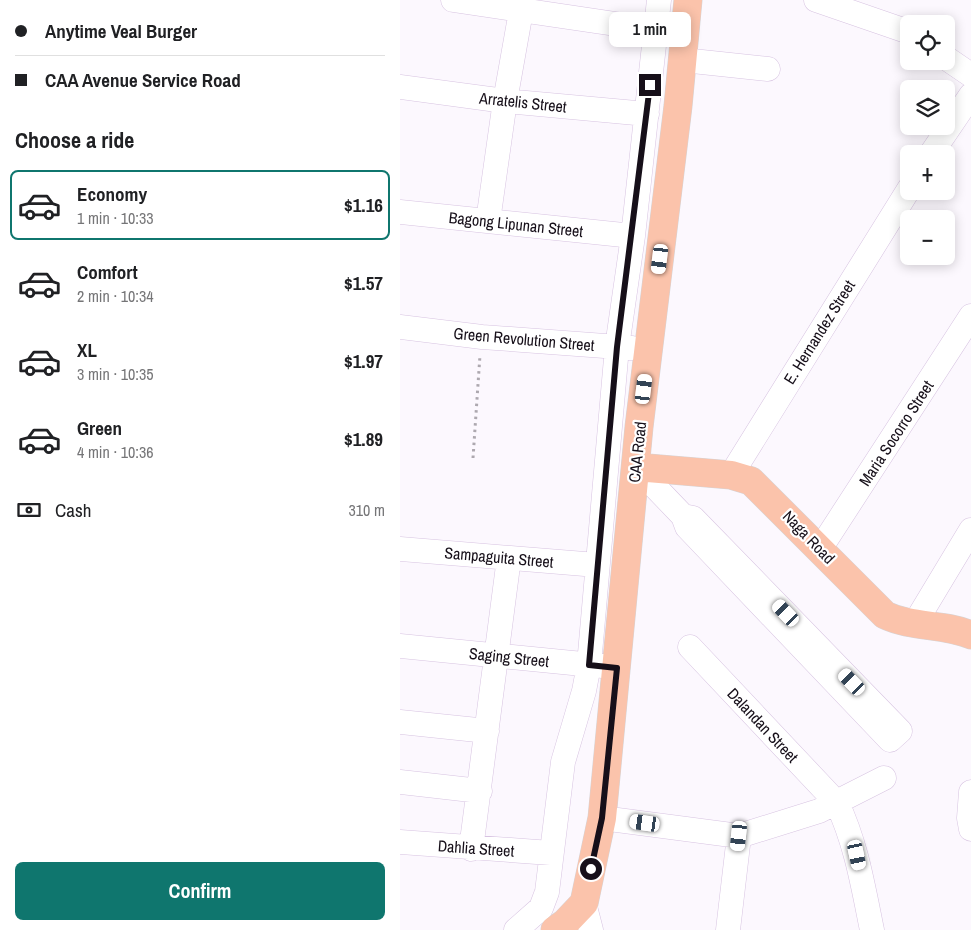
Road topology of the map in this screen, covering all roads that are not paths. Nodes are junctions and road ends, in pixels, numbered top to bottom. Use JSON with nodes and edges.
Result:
{"nodes":[{"id":1,"x":453,"y":0,"type":"edge"},
{"id":2,"x":658,"y":0,"type":"edge"},
{"id":3,"x":688,"y":0,"type":"edge"},
{"id":4,"x":816,"y":0,"type":"edge"},
{"id":5,"x":522,"y":5,"type":"edge"},
{"id":6,"x":900,"y":29,"type":"edge"},
{"id":7,"x":656,"y":30,"type":"junction"},
{"id":8,"x":683,"y":60,"type":"junction"},
{"id":9,"x":955,"y":64,"type":"edge"},
{"id":10,"x":768,"y":69,"type":"dead end"},
{"id":11,"x":971,"y":75,"type":"edge"},
{"id":12,"x":400,"y":87,"type":"edge"},
{"id":13,"x":971,"y":95,"type":"edge"},
{"id":14,"x":505,"y":101,"type":"junction"},
{"id":15,"x":647,"y":114,"type":"junction"},
{"id":16,"x":938,"y":145,"type":"edge"},
{"id":17,"x":902,"y":200,"type":"edge"},
{"id":18,"x":400,"y":212,"type":"edge"},
{"id":19,"x":488,"y":221,"type":"junction"},
{"id":20,"x":633,"y":236,"type":"junction"},
{"id":21,"x":971,"y":316,"type":"edge"},
{"id":22,"x":400,"y":327,"type":"edge"},
{"id":23,"x":617,"y":347,"type":"junction"},
{"id":24,"x":649,"y":350,"type":"junction"},
{"id":25,"x":636,"y":468,"type":"junction"},
{"id":26,"x":731,"y":475,"type":"junction"},
{"id":27,"x":971,"y":530,"type":"edge"},
{"id":28,"x":400,"y":549,"type":"edge"},
{"id":29,"x":820,"y":549,"type":"junction"},
{"id":30,"x":509,"y":558,"type":"junction"},
{"id":31,"x":597,"y":566,"type":"junction"},
{"id":32,"x":915,"y":623,"type":"junction"},
{"id":33,"x":971,"y":635,"type":"edge"},
{"id":34,"x":400,"y":646,"type":"edge"},
{"id":35,"x":690,"y":647,"type":"dead end"},
{"id":36,"x":497,"y":655,"type":"junction"},
{"id":37,"x":589,"y":665,"type":"junction"},
{"id":38,"x":617,"y":668,"type":"junction"},
{"id":39,"x":400,"y":722,"type":"edge"},
{"id":40,"x":487,"y":731,"type":"junction"},
{"id":41,"x":890,"y":740,"type":"dead end"},
{"id":42,"x":884,"y":778,"type":"dead end"},
{"id":43,"x":400,"y":782,"type":"edge"},
{"id":44,"x":480,"y":791,"type":"junction"},
{"id":45,"x":971,"y":792,"type":"edge"},
{"id":46,"x":837,"y":803,"type":"junction"},
{"id":47,"x":602,"y":818,"type":"junction"},
{"id":48,"x":971,"y":829,"type":"edge"},
{"id":49,"x":739,"y":836,"type":"junction"},
{"id":50,"x":400,"y":842,"type":"edge"},
{"id":51,"x":470,"y":849,"type":"junction"},
{"id":52,"x":552,"y":853,"type":"junction"},
{"id":53,"x":570,"y":928,"type":"edge"},
{"id":54,"x":516,"y":930,"type":"edge"},
{"id":55,"x":728,"y":930,"type":"edge"},
{"id":56,"x":872,"y":930,"type":"edge"}],
"edges":[{"from":1,"to":5,"type":"street"},
{"from":2,"to":7,"type":"street"},
{"from":3,"to":8,"type":"main road","name":"CAA Road"},
{"from":4,"to":6,"type":"street"},
{"from":5,"to":7,"type":"street"},
{"from":5,"to":14,"type":"street"},
{"from":7,"to":15,"type":"street"},
{"from":8,"to":10,"type":"street"},
{"from":8,"to":24,"type":"main road","name":"CAA Road"},
{"from":9,"to":11,"type":"street"},
{"from":12,"to":14,"type":"street","name":"Arratelis Street"},
{"from":13,"to":16,"type":"street"},
{"from":14,"to":15,"type":"street","name":"Arratelis Street"},
{"from":14,"to":19,"type":"street"},
{"from":15,"to":20,"type":"street"},
{"from":17,"to":26,"type":"street","name":"E. Hernandez Street"},
{"from":18,"to":19,"type":"street","name":"Bagong Lipunan Street"},
{"from":19,"to":20,"type":"street","name":"Bagong Lipunan Street"},
{"from":20,"to":23,"type":"street"},
{"from":21,"to":29,"type":"street","name":"Maria Socorro Street"},
{"from":22,"to":23,"type":"street","name":"Green Revolution Street"},
{"from":23,"to":24,"type":"street","name":"Green Revolution Street"},
{"from":23,"to":31,"type":"street"},
{"from":24,"to":25,"type":"main road","name":"CAA Road"},
{"from":25,"to":26,"type":"main road","name":"Naga Road"},
{"from":25,"to":38,"type":"main road","name":"CAA Road"},
{"from":25,"to":41,"type":"street"},
{"from":26,"to":29,"type":"main road","name":"Naga Road"},
{"from":27,"to":32,"type":"street"},
{"from":28,"to":30,"type":"street","name":"Sampaguita Street"},
{"from":29,"to":32,"type":"main road","name":"Naga Road"},
{"from":30,"to":31,"type":"street","name":"Sampaguita Street"},
{"from":30,"to":36,"type":"street"},
{"from":31,"to":37,"type":"street"},
{"from":32,"to":33,"type":"main road","name":"Naga Road"},
{"from":34,"to":36,"type":"street","name":"Saging Street"},
{"from":35,"to":46,"type":"street","name":"Dalandan Street"},
{"from":36,"to":37,"type":"street","name":"Saging Street"},
{"from":36,"to":40,"type":"street"},
{"from":37,"to":38,"type":"street","name":"Saging Street"},
{"from":37,"to":52,"type":"street"},
{"from":38,"to":47,"type":"main road","name":"CAA Road"},
{"from":39,"to":40,"type":"street"},
{"from":40,"to":44,"type":"street"},
{"from":42,"to":46,"type":"street"},
{"from":43,"to":44,"type":"street"},
{"from":44,"to":51,"type":"street"},
{"from":45,"to":48,"type":"street"},
{"from":46,"to":49,"type":"street"},
{"from":46,"to":56,"type":"street","name":"Dalandan Street"},
{"from":47,"to":49,"type":"street"},
{"from":47,"to":53,"type":"main road","name":"CAA Road"},
{"from":49,"to":55,"type":"street"},
{"from":50,"to":51,"type":"street","name":"Dahlia Street"},
{"from":51,"to":52,"type":"street","name":"Dahlia Street"},
{"from":52,"to":54,"type":"street"}]}
